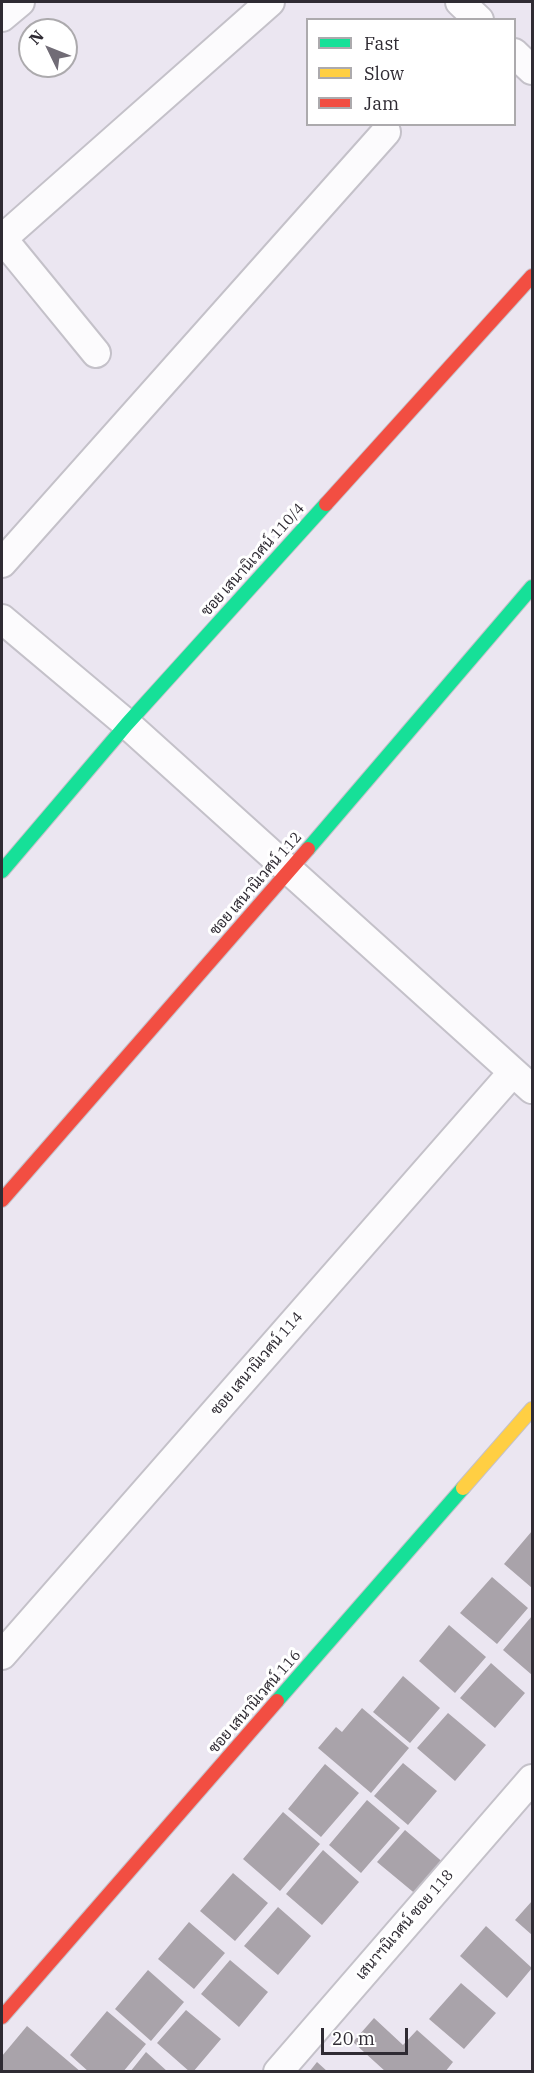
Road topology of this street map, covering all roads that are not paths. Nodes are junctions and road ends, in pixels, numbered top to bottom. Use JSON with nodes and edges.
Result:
{"nodes":[{"id":1,"x":20,"y":2,"type":"edge"},
{"id":2,"x":270,"y":2,"type":"edge"},
{"id":3,"x":460,"y":2,"type":"edge"},
{"id":4,"x":2,"y":17,"type":"edge"},
{"id":5,"x":477,"y":18,"type":"edge"},
{"id":6,"x":516,"y":55,"type":"edge"},
{"id":7,"x":532,"y":70,"type":"edge"},
{"id":8,"x":386,"y":132,"type":"dead end"},
{"id":9,"x":2,"y":238,"type":"edge"},
{"id":10,"x":532,"y":276,"type":"edge"},
{"id":11,"x":96,"y":353,"type":"dead end"},
{"id":12,"x":2,"y":563,"type":"edge"},
{"id":13,"x":532,"y":587,"type":"edge"},
{"id":14,"x":2,"y":619,"type":"edge"},
{"id":15,"x":127,"y":724,"type":"junction"},
{"id":16,"x":2,"y":871,"type":"edge"},
{"id":17,"x":289,"y":872,"type":"junction"},
{"id":18,"x":523,"y":1080,"type":"edge"},
{"id":19,"x":2,"y":1200,"type":"edge"},
{"id":20,"x":532,"y":1409,"type":"edge"},
{"id":21,"x":2,"y":1655,"type":"edge"},
{"id":22,"x":532,"y":1779,"type":"edge"},
{"id":23,"x":2,"y":2017,"type":"edge"},
{"id":24,"x":278,"y":2072,"type":"edge"}],
"edges":[{"from":1,"to":4,"type":"street"},
{"from":2,"to":9,"type":"street"},
{"from":3,"to":5,"type":"street"},
{"from":6,"to":7,"type":"street"},
{"from":8,"to":12,"type":"street"},
{"from":9,"to":11,"type":"street"},
{"from":10,"to":15,"type":"street","name":"ซอย เสนานิเวศน์ 110/4"},
{"from":13,"to":17,"type":"street","name":"ซอย เสนานิเวศน์ 112"},
{"from":14,"to":15,"type":"street"},
{"from":15,"to":16,"type":"street","name":"ซอย เสนานิเวศน์ 110/4"},
{"from":15,"to":17,"type":"street"},
{"from":17,"to":18,"type":"street"},
{"from":17,"to":19,"type":"street","name":"ซอย เสนานิเวศน์ 112"},
{"from":18,"to":21,"type":"street","name":"ซอย เสนานิเวศน์ 114"},
{"from":20,"to":23,"type":"street","name":"ซอย เสนานิเวศน์ 116"},
{"from":22,"to":24,"type":"street","name":"เสนาฯนิเวศน์ ซอย 118"}]}
